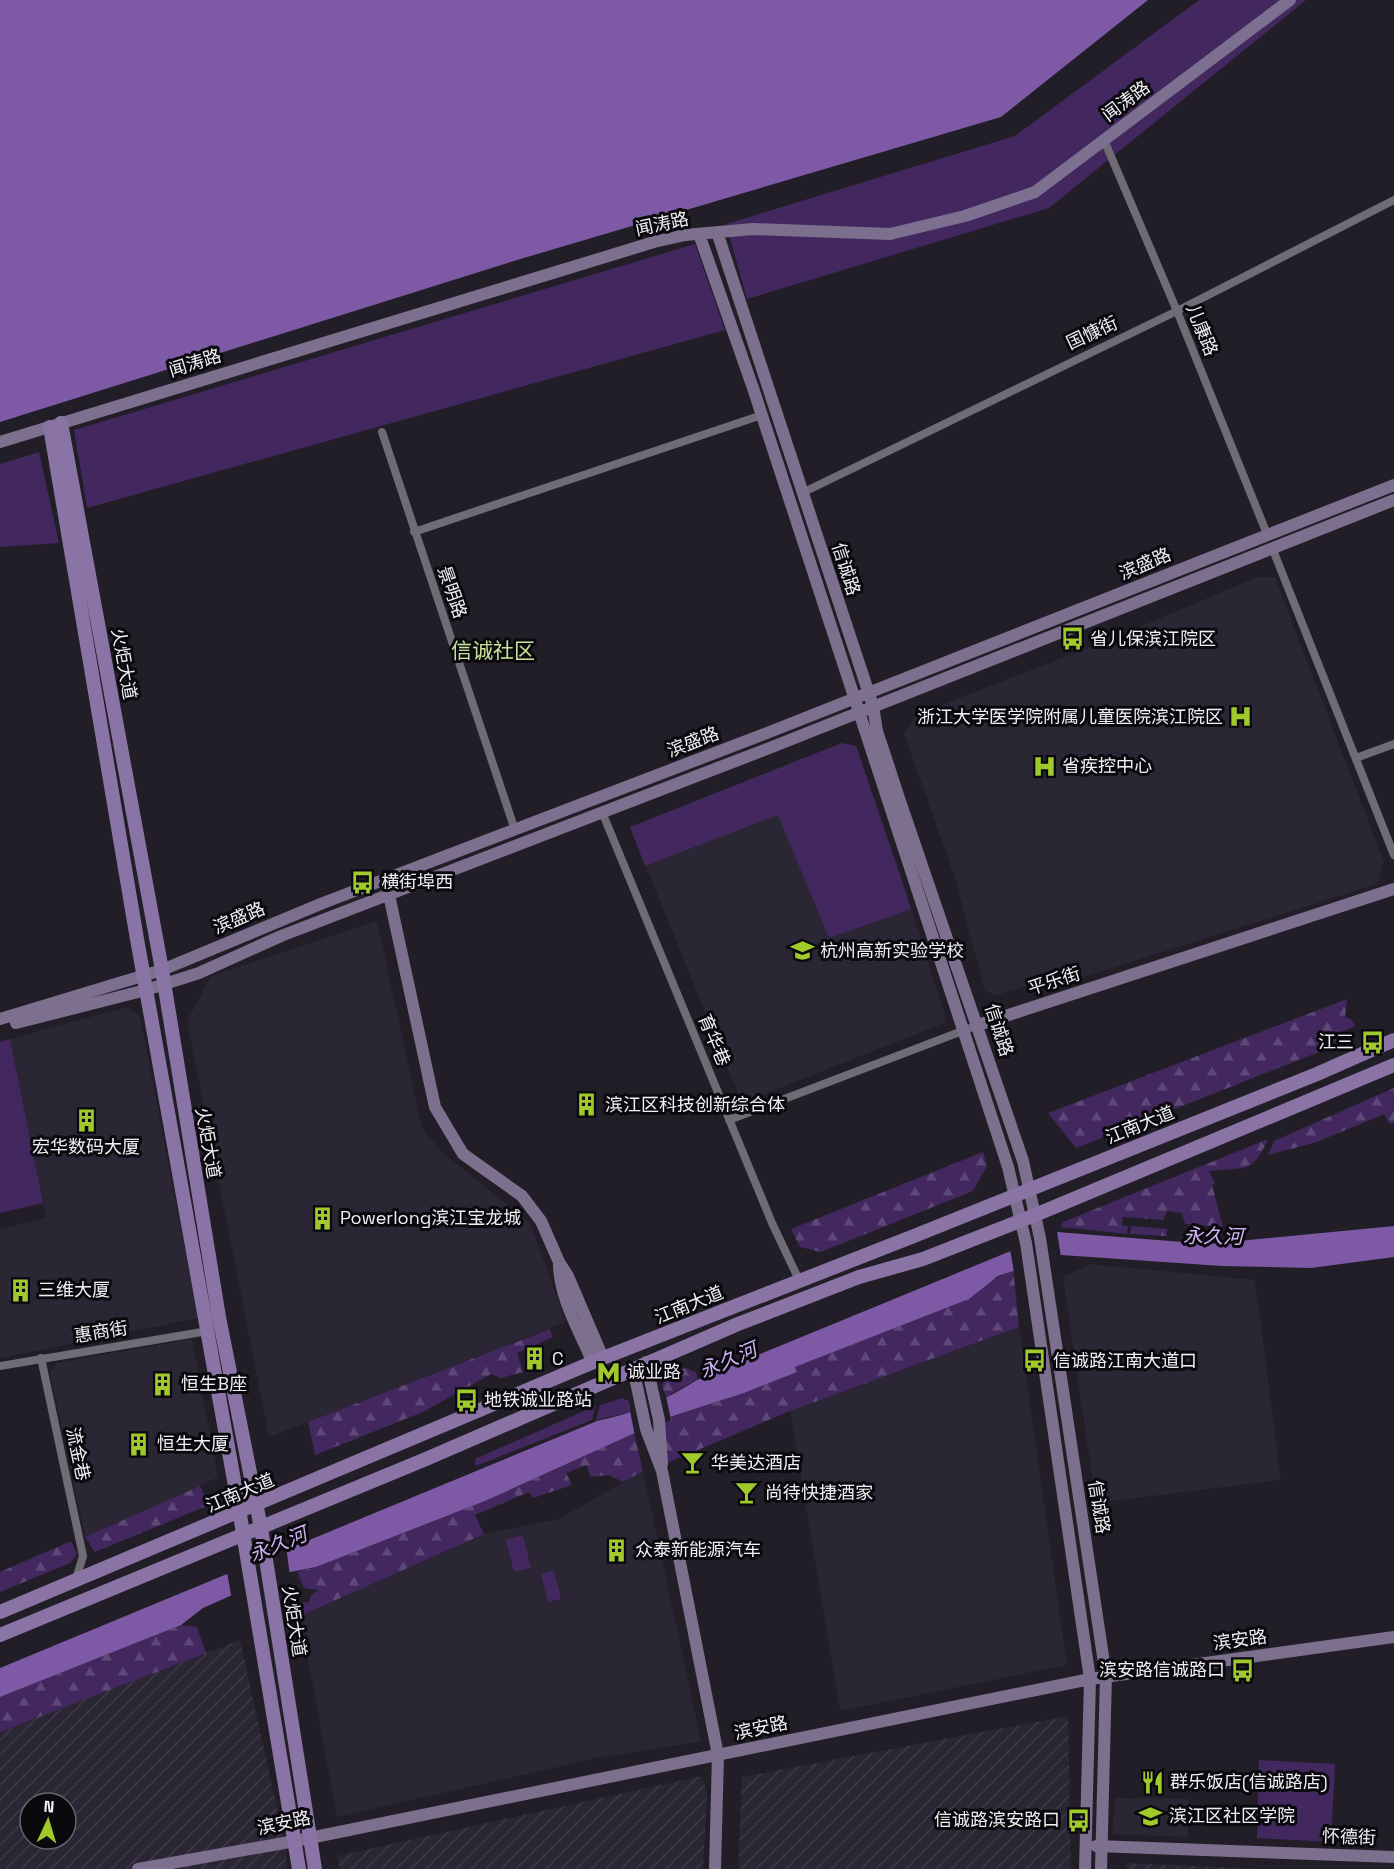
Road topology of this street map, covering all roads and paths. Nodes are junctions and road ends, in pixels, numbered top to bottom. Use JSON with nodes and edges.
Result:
{"nodes":[{"id":1,"x":1290,"y":0,"type":"edge"},
{"id":2,"x":1104,"y":140,"type":"junction"},
{"id":3,"x":1394,"y":200,"type":"edge"},
{"id":4,"x":717,"y":232,"type":"junction"},
{"id":5,"x":699,"y":234,"type":"junction"},
{"id":6,"x":1177,"y":311,"type":"junction"},
{"id":7,"x":762,"y":415,"type":"junction"},
{"id":8,"x":56,"y":425,"type":"junction"},
{"id":9,"x":382,"y":432,"type":"dead end"},
{"id":10,"x":0,"y":442,"type":"edge"},
{"id":11,"x":1394,"y":485,"type":"edge"},
{"id":12,"x":802,"y":493,"type":"junction"},
{"id":13,"x":1394,"y":500,"type":"edge"},
{"id":14,"x":414,"y":532,"type":"junction"},
{"id":15,"x":1267,"y":534,"type":"junction"},
{"id":16,"x":1273,"y":550,"type":"junction"},
{"id":17,"x":869,"y":693,"type":"junction"},
{"id":18,"x":854,"y":699,"type":"junction"},
{"id":19,"x":873,"y":706,"type":"junction"},
{"id":20,"x":859,"y":712,"type":"junction"},
{"id":21,"x":1394,"y":744,"type":"edge"},
{"id":22,"x":1356,"y":758,"type":"junction"},
{"id":23,"x":602,"y":812,"type":"junction"},
{"id":24,"x":515,"y":830,"type":"junction"},
{"id":25,"x":1394,"y":855,"type":"edge"},
{"id":26,"x":1394,"y":889,"type":"edge"},
{"id":27,"x":389,"y":895,"type":"junction"},
{"id":28,"x":162,"y":970,"type":"junction"},
{"id":29,"x":145,"y":982,"type":"junction"},
{"id":30,"x":164,"y":984,"type":"junction"},
{"id":31,"x":0,"y":1019,"type":"edge"},
{"id":32,"x":978,"y":1024,"type":"junction"},
{"id":33,"x":0,"y":1026,"type":"edge"},
{"id":34,"x":962,"y":1030,"type":"junction"},
{"id":35,"x":1394,"y":1040,"type":"edge"},
{"id":36,"x":1394,"y":1065,"type":"edge"},
{"id":37,"x":729,"y":1120,"type":"junction"},
{"id":38,"x":1029,"y":1188,"type":"junction"},
{"id":39,"x":1014,"y":1194,"type":"junction"},
{"id":40,"x":1035,"y":1215,"type":"junction"},
{"id":41,"x":1020,"y":1221,"type":"junction"},
{"id":42,"x":799,"y":1280,"type":"junction"},
{"id":43,"x":208,"y":1331,"type":"junction"},
{"id":44,"x":41,"y":1358,"type":"junction"},
{"id":45,"x":598,"y":1361,"type":"junction"},
{"id":46,"x":646,"y":1362,"type":"junction"},
{"id":47,"x":0,"y":1366,"type":"edge"},
{"id":48,"x":633,"y":1368,"type":"junction"},
{"id":49,"x":662,"y":1471,"type":"junction"},
{"id":50,"x":256,"y":1505,"type":"junction"},
{"id":51,"x":240,"y":1513,"type":"junction"},
{"id":52,"x":261,"y":1528,"type":"junction"},
{"id":53,"x":243,"y":1535,"type":"junction"},
{"id":54,"x":83,"y":1558,"type":"junction"},
{"id":55,"x":102,"y":1570,"type":"junction"},
{"id":56,"x":76,"y":1580,"type":"junction"},
{"id":57,"x":0,"y":1612,"type":"edge"},
{"id":58,"x":0,"y":1635,"type":"edge"},
{"id":59,"x":1394,"y":1637,"type":"edge"},
{"id":60,"x":1106,"y":1677,"type":"junction"},
{"id":61,"x":1090,"y":1678,"type":"junction"},
{"id":62,"x":718,"y":1755,"type":"junction"},
{"id":63,"x":310,"y":1836,"type":"junction"},
{"id":64,"x":295,"y":1841,"type":"junction"},
{"id":65,"x":1086,"y":1845,"type":"junction"},
{"id":66,"x":1102,"y":1846,"type":"junction"},
{"id":67,"x":1394,"y":1857,"type":"edge"},
{"id":68,"x":138,"y":1869,"type":"edge"},
{"id":69,"x":299,"y":1869,"type":"edge"},
{"id":70,"x":315,"y":1869,"type":"edge"},
{"id":71,"x":716,"y":1869,"type":"edge"},
{"id":72,"x":1085,"y":1869,"type":"edge"},
{"id":73,"x":1101,"y":1869,"type":"edge"}],
"edges":[{"from":1,"to":2,"type":"main road","name":"闻涛路"},
{"from":2,"to":4,"type":"main road","name":"闻涛路"},
{"from":2,"to":6,"type":"street","name":"儿康路"},
{"from":3,"to":6,"type":"street","name":"国慷街"},
{"from":4,"to":5,"type":"main road","name":"闻涛路"},
{"from":4,"to":12,"type":"main road","name":"信诚路"},
{"from":5,"to":7,"type":"main road","name":"信诚路"},
{"from":5,"to":8,"type":"main road","name":"闻涛路"},
{"from":6,"to":12,"type":"street","name":"国慷街"},
{"from":6,"to":15,"type":"street","name":"儿康路"},
{"from":7,"to":14,"type":"street"},
{"from":7,"to":18,"type":"main road","name":"信诚路"},
{"from":8,"to":10,"type":"main road","name":"闻涛路"},
{"from":8,"to":28,"type":"main road","name":"火炬大道"},
{"from":8,"to":29,"type":"main road","name":"火炬大道"},
{"from":9,"to":14,"type":"street","name":"景明路"},
{"from":11,"to":15,"type":"main road","name":"滨盛路"},
{"from":12,"to":17,"type":"main road","name":"信诚路"},
{"from":13,"to":16,"type":"main road","name":"滨盛路"},
{"from":14,"to":24,"type":"street","name":"景明路"},
{"from":15,"to":17,"type":"main road","name":"滨盛路"},
{"from":16,"to":19,"type":"main road","name":"滨盛路"},
{"from":16,"to":22,"type":"street"},
{"from":17,"to":18,"type":"main road","name":"滨盛路"},
{"from":17,"to":19,"type":"main road","name":"信诚路"},
{"from":18,"to":20,"type":"main road","name":"信诚路"},
{"from":18,"to":24,"type":"main road","name":"滨盛路"},
{"from":19,"to":20,"type":"main road","name":"滨盛路"},
{"from":19,"to":32,"type":"main road","name":"信诚路"},
{"from":20,"to":23,"type":"main road","name":"滨盛路"},
{"from":20,"to":34,"type":"main road","name":"信诚路"},
{"from":21,"to":22,"type":"street"},
{"from":22,"to":25,"type":"street"},
{"from":23,"to":27,"type":"main road","name":"滨盛路"},
{"from":23,"to":37,"type":"street","name":"育华巷"},
{"from":24,"to":28,"type":"main road","name":"滨盛路"},
{"from":26,"to":32,"type":"main road","name":"平乐街"},
{"from":27,"to":30,"type":"main road","name":"滨盛路"},
{"from":27,"to":45,"type":"main road"},
{"from":28,"to":29,"type":"main road","name":"滨盛路"},
{"from":28,"to":30,"type":"main road","name":"火炬大道"},
{"from":29,"to":30,"type":"main road","name":"滨盛路"},
{"from":29,"to":31,"type":"main road","name":"滨盛路"},
{"from":29,"to":33,"type":"main road","name":"滨盛路"},
{"from":29,"to":43,"type":"main road","name":"火炬大道"},
{"from":30,"to":50,"type":"main road","name":"火炬大道"},
{"from":32,"to":34,"type":"street","name":"平乐街"},
{"from":32,"to":38,"type":"main road","name":"信诚路"},
{"from":34,"to":37,"type":"street","name":"平乐街"},
{"from":34,"to":39,"type":"main road","name":"信诚路"},
{"from":35,"to":38,"type":"main road","name":"江南大道"},
{"from":36,"to":40,"type":"main road","name":"江南大道"},
{"from":37,"to":42,"type":"street","name":"育华巷"},
{"from":38,"to":39,"type":"main road","name":"江南大道"},
{"from":38,"to":40,"type":"main road","name":"信诚路"},
{"from":39,"to":41,"type":"main road","name":"信诚路"},
{"from":39,"to":42,"type":"main road","name":"江南大道"},
{"from":40,"to":41,"type":"main road","name":"江南大道"},
{"from":40,"to":60,"type":"main road","name":"信诚路"},
{"from":41,"to":46,"type":"main road","name":"江南大道"},
{"from":41,"to":61,"type":"main road","name":"信诚路"},
{"from":42,"to":45,"type":"main road","name":"江南大道"},
{"from":43,"to":44,"type":"street","name":"惠商街"},
{"from":43,"to":51,"type":"main road","name":"火炬大道"},
{"from":44,"to":47,"type":"street","name":"惠商街"},
{"from":44,"to":54,"type":"street","name":"流金巷"},
{"from":45,"to":50,"type":"main road","name":"江南大道"},
{"from":46,"to":48,"type":"main road","name":"江南大道"},
{"from":46,"to":49,"type":"main road"},
{"from":48,"to":49,"type":"main road"},
{"from":48,"to":52,"type":"main road","name":"江南大道"},
{"from":49,"to":62,"type":"main road"},
{"from":50,"to":51,"type":"main road","name":"江南大道"},
{"from":50,"to":52,"type":"main road","name":"火炬大道"},
{"from":51,"to":53,"type":"main road","name":"火炬大道"},
{"from":51,"to":55,"type":"main road","name":"江南大道"},
{"from":52,"to":53,"type":"main road","name":"江南大道"},
{"from":52,"to":63,"type":"main road","name":"火炬大道"},
{"from":53,"to":58,"type":"main road","name":"江南大道"},
{"from":53,"to":64,"type":"main road","name":"火炬大道"},
{"from":54,"to":55,"type":"street"},
{"from":54,"to":56,"type":"street","name":"流金巷"},
{"from":55,"to":56,"type":"main road","name":"江南大道"},
{"from":56,"to":57,"type":"main road","name":"江南大道"},
{"from":59,"to":60,"type":"main road","name":"滨安路"},
{"from":60,"to":61,"type":"main road","name":"滨安路"},
{"from":60,"to":66,"type":"main road","name":"信诚路"},
{"from":61,"to":62,"type":"main road","name":"滨安路"},
{"from":61,"to":65,"type":"main road","name":"信诚路"},
{"from":62,"to":63,"type":"main road","name":"滨安路"},
{"from":62,"to":71,"type":"main road"},
{"from":63,"to":64,"type":"main road","name":"滨安路"},
{"from":63,"to":70,"type":"main road","name":"火炬大道"},
{"from":64,"to":68,"type":"main road","name":"滨安路"},
{"from":64,"to":69,"type":"main road","name":"火炬大道"},
{"from":65,"to":66,"type":"main road","name":"怀德街"},
{"from":65,"to":72,"type":"main road","name":"信诚路"},
{"from":66,"to":67,"type":"main road","name":"怀德街"},
{"from":66,"to":73,"type":"main road","name":"信诚路"}]}
